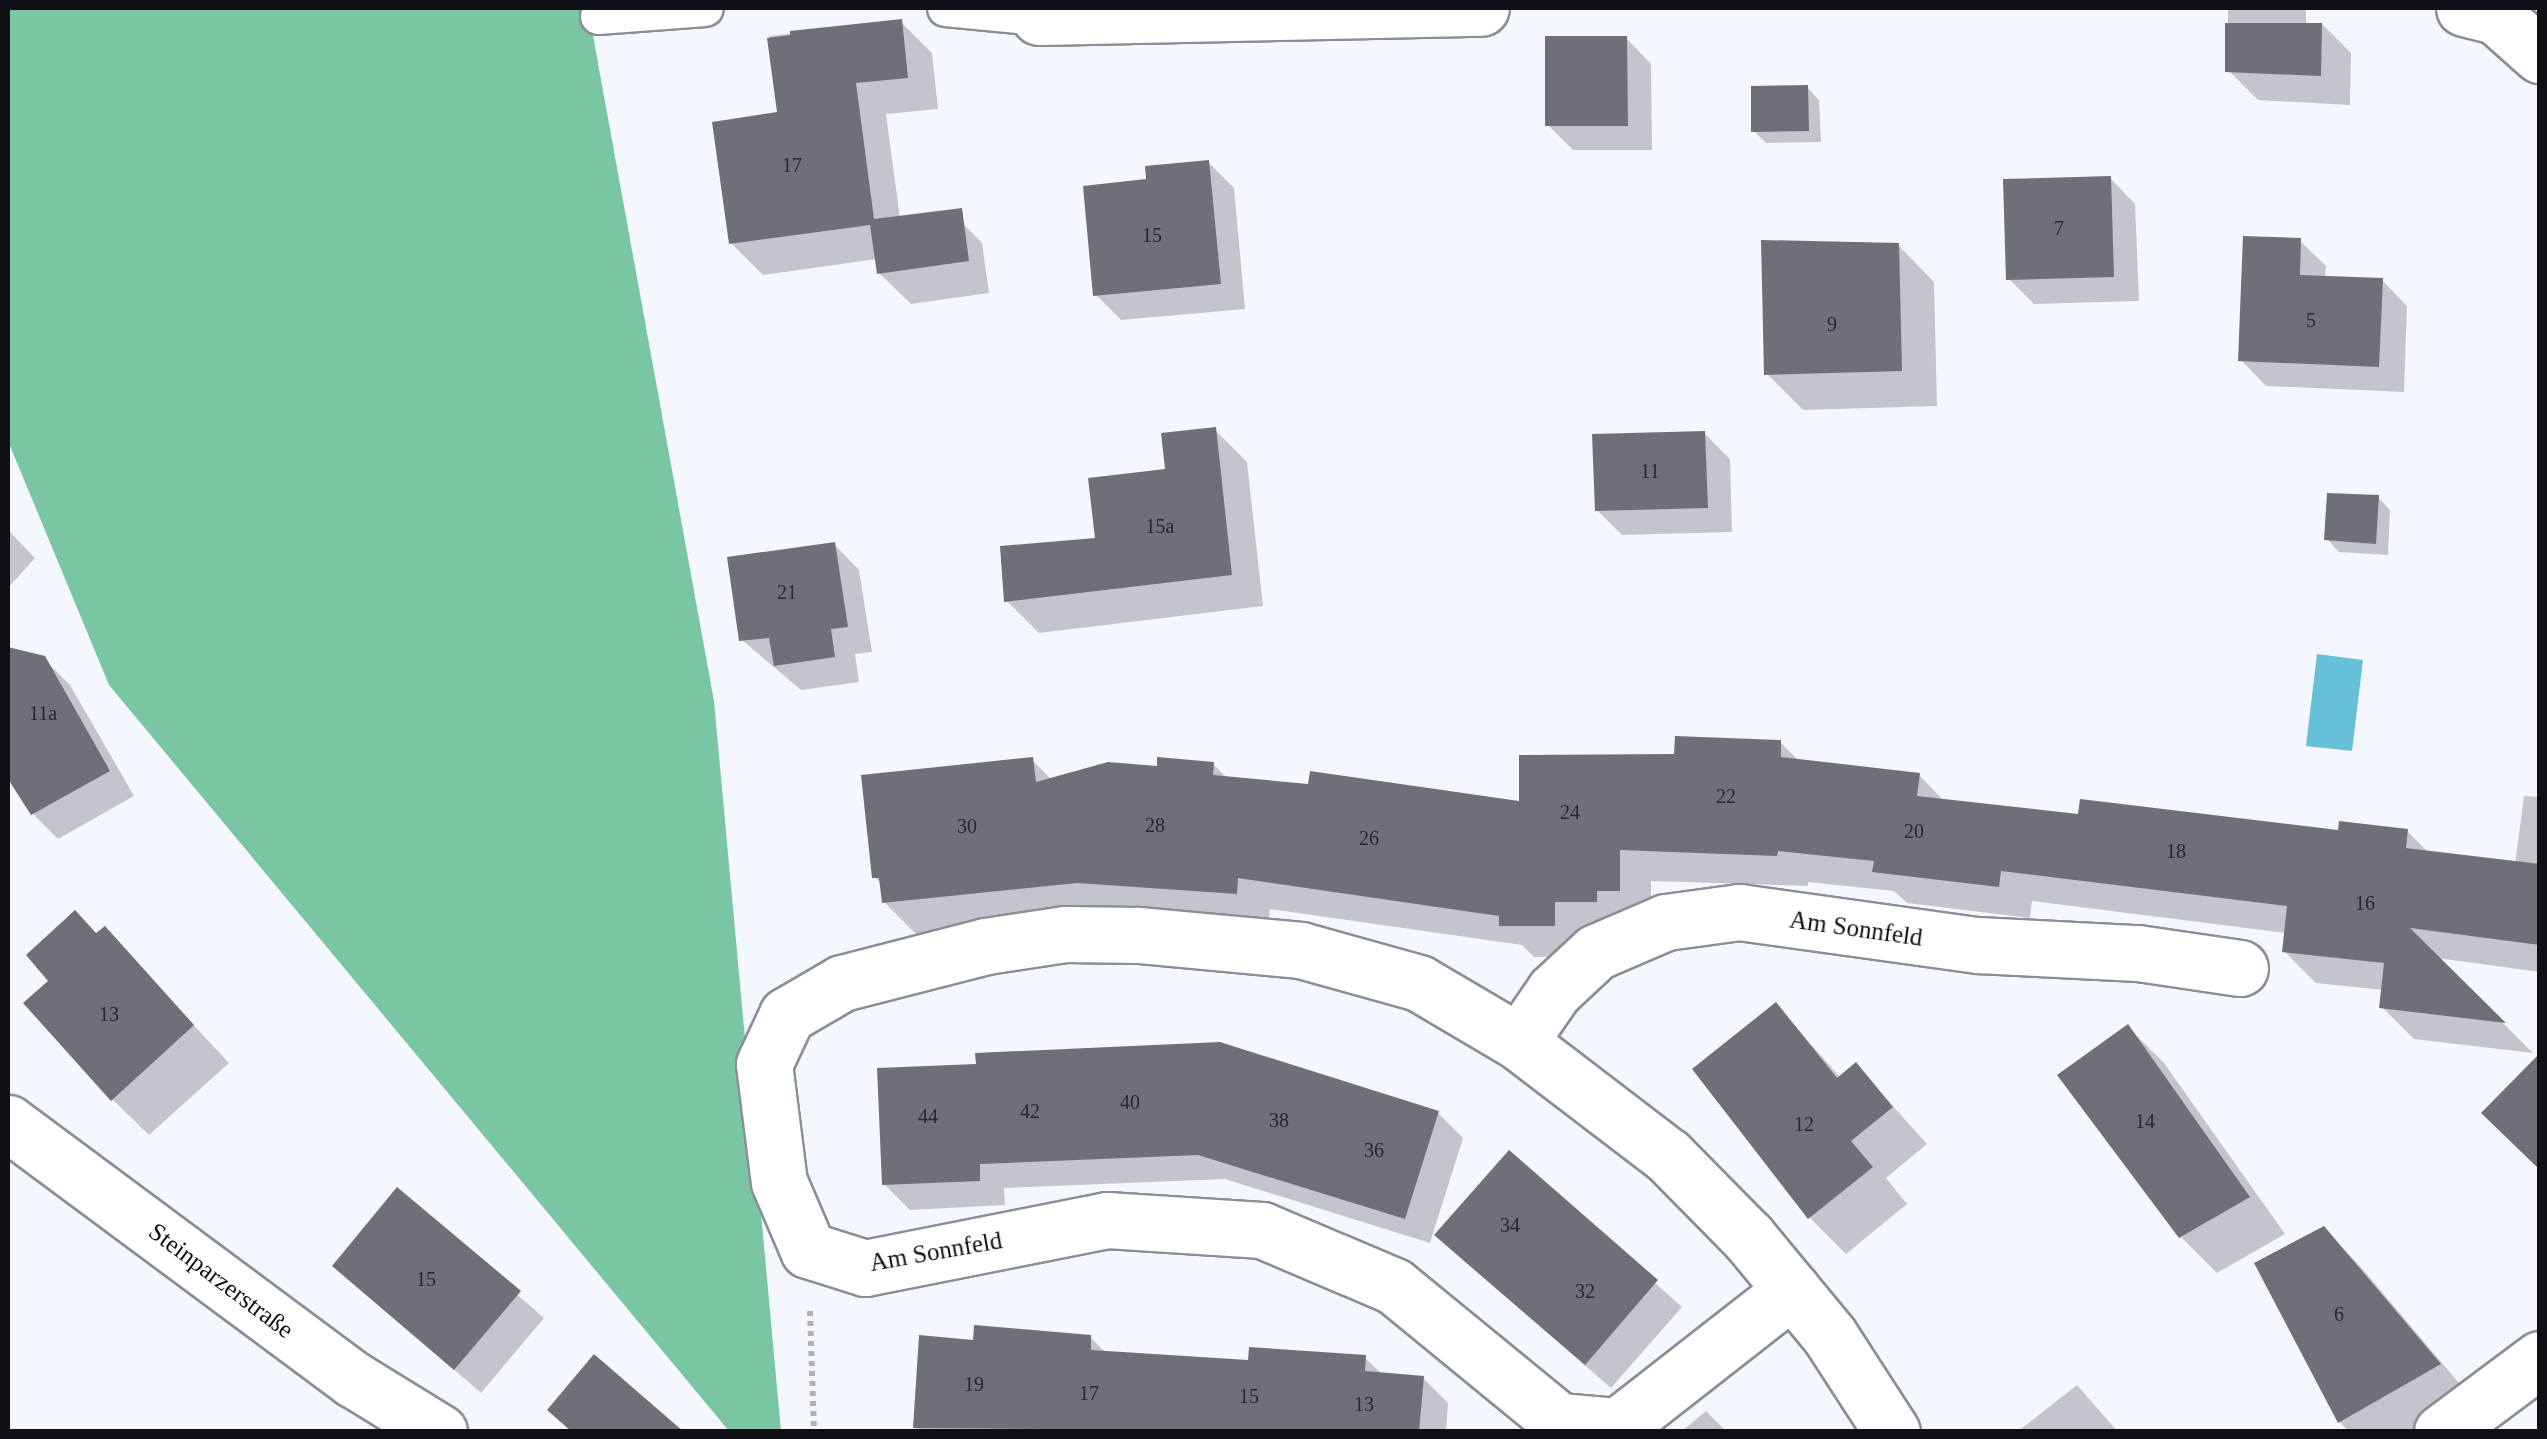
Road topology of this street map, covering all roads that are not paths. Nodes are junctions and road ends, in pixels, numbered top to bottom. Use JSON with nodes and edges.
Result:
{"nodes":[{"id":1,"x":706,"y":8,"type":"edge"},
{"id":2,"x":945,"y":8,"type":"edge"},
{"id":3,"x":1481,"y":8,"type":"edge"},
{"id":4,"x":2464,"y":8,"type":"edge"},
{"id":5,"x":598,"y":16,"type":"dead end"},
{"id":6,"x":1039,"y":17,"type":"joint"},
{"id":7,"x":2540,"y":56,"type":"edge"},
{"id":8,"x":2240,"y":968,"type":"dead end"},
{"id":9,"x":1518,"y":1042,"type":"junction"},
{"id":10,"x":9,"y":1127,"type":"edge"},
{"id":11,"x":1792,"y":1290,"type":"junction"},
{"id":12,"x":2540,"y":1359,"type":"edge"},
{"id":13,"x":439,"y":1432,"type":"edge"},
{"id":14,"x":1892,"y":1432,"type":"edge"},
{"id":15,"x":2442,"y":1432,"type":"edge"}],
"edges":[{"from":1,"to":5,"type":"lane"},
{"from":2,"to":6,"type":"lane"},
{"from":3,"to":6,"type":"street"},
{"from":4,"to":7,"type":"street"},
{"from":8,"to":9,"type":"street","name":"Am Sonnfeld"},
{"from":9,"to":11,"type":"street"},
{"from":9,"to":11,"type":"street","name":"Am Sonnfeld"},
{"from":10,"to":13,"type":"street","name":"Steinparzerstraße"},
{"from":11,"to":14,"type":"street"},
{"from":12,"to":15,"type":"street"}]}
